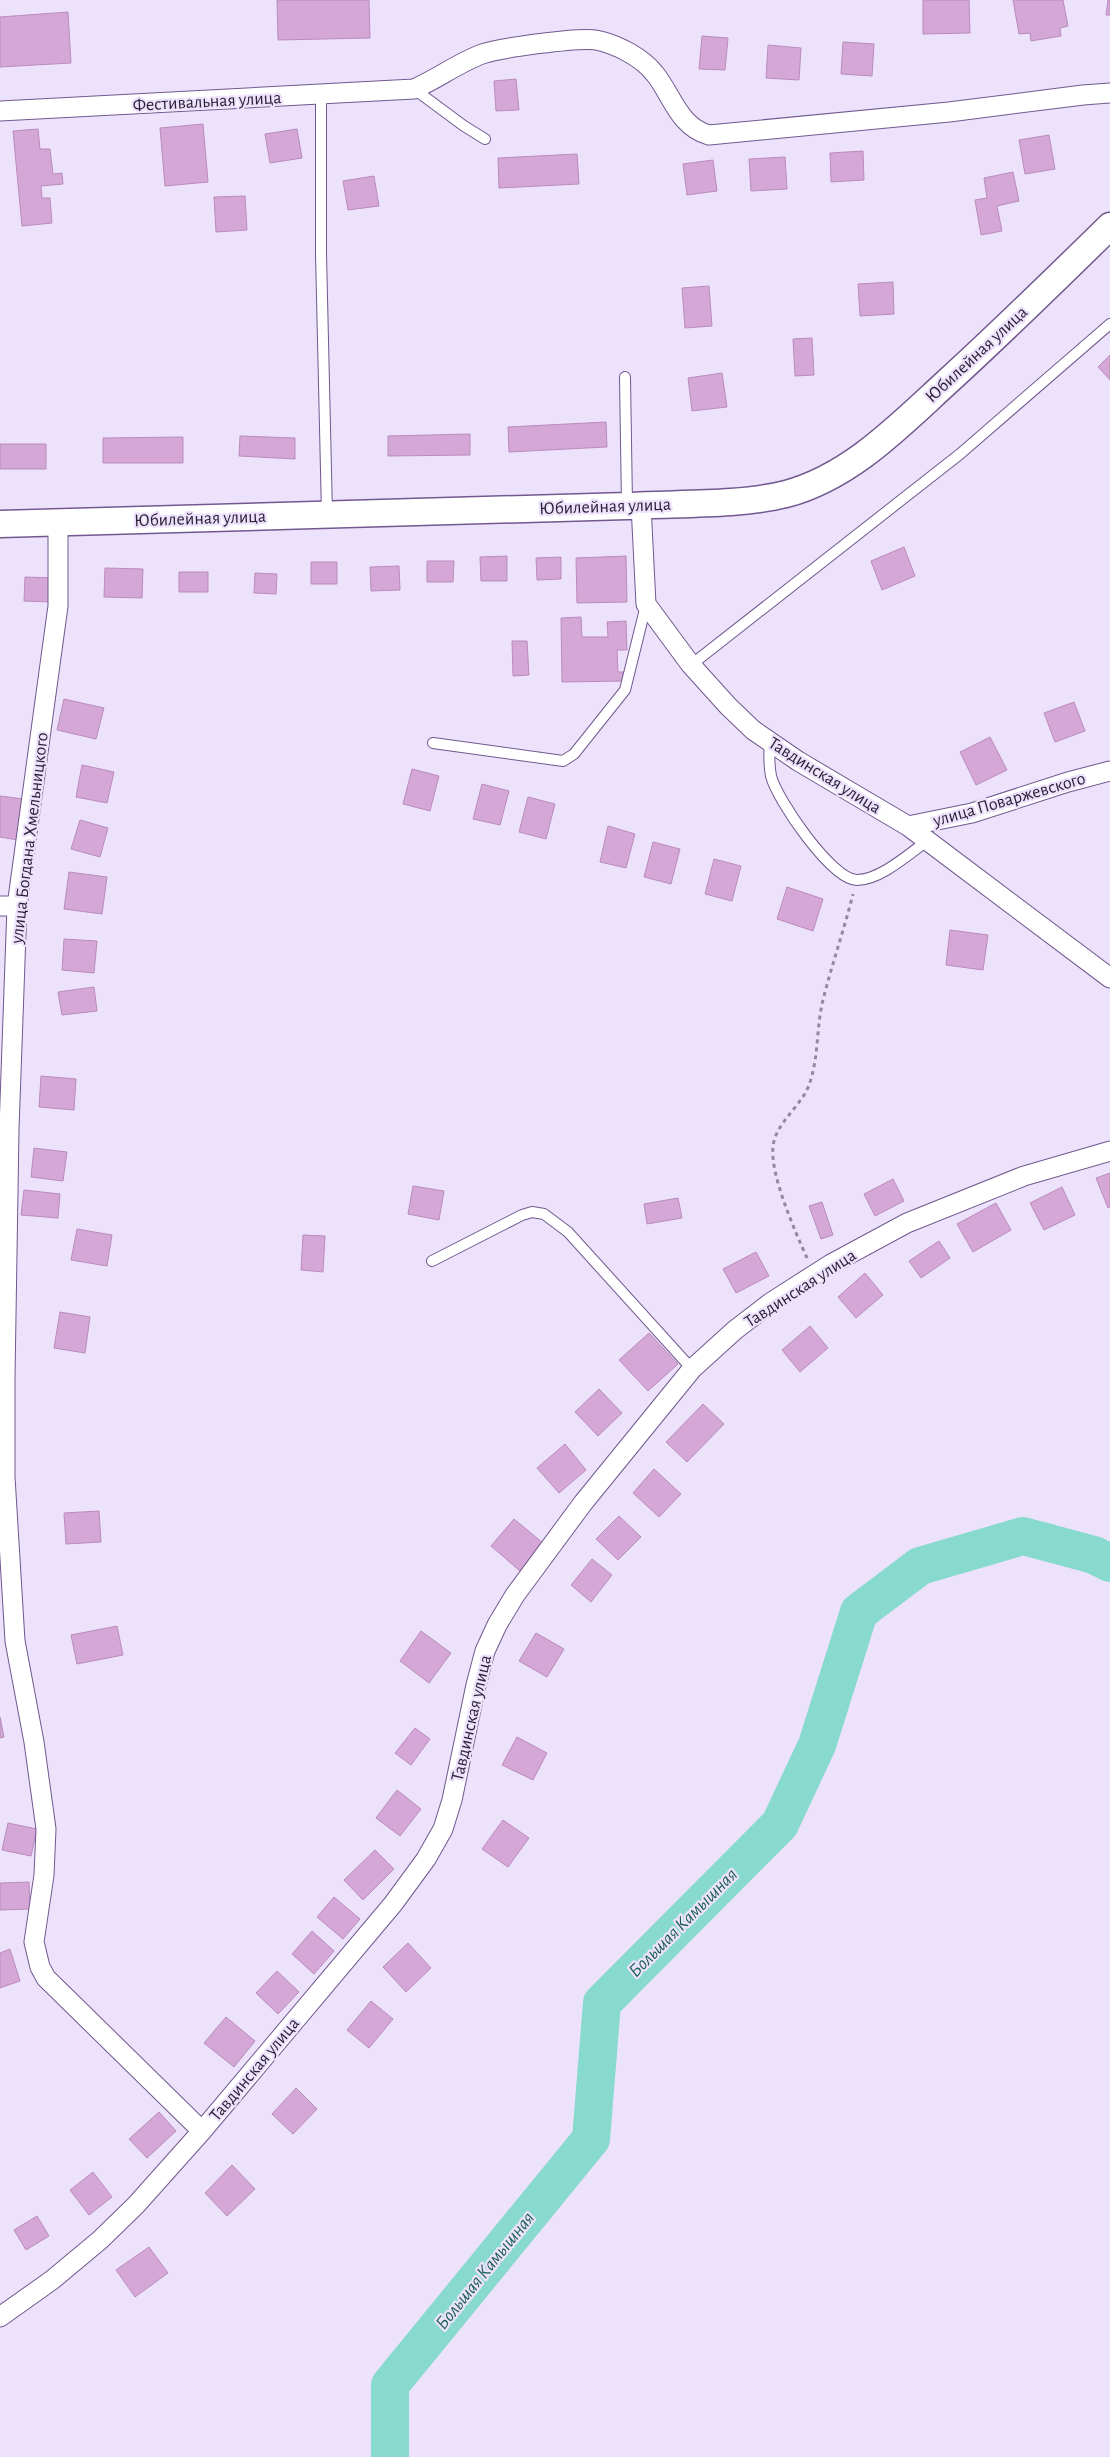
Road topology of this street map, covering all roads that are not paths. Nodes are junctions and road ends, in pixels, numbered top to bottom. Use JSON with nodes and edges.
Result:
{"nodes":[{"id":1,"x":414,"y":89,"type":"junction"},
{"id":2,"x":1110,"y":93,"type":"edge"},
{"id":3,"x":321,"y":95,"type":"junction"},
{"id":4,"x":0,"y":111,"type":"edge"},
{"id":5,"x":485,"y":139,"type":"dead end"},
{"id":6,"x":1110,"y":226,"type":"edge"},
{"id":7,"x":1110,"y":324,"type":"edge"},
{"id":8,"x":625,"y":377,"type":"dead end"},
{"id":9,"x":634,"y":506,"type":"junction"},
{"id":10,"x":327,"y":514,"type":"junction"},
{"id":11,"x":58,"y":523,"type":"junction"},
{"id":12,"x":0,"y":524,"type":"edge"},
{"id":13,"x":646,"y":604,"type":"junction"},
{"id":14,"x":691,"y":665,"type":"junction"},
{"id":15,"x":770,"y":742,"type":"junction"},
{"id":16,"x":433,"y":743,"type":"dead end"},
{"id":17,"x":1110,"y":771,"type":"edge"},
{"id":18,"x":908,"y":826,"type":"junction"},
{"id":19,"x":927,"y":841,"type":"junction"},
{"id":20,"x":9,"y":906,"type":"edge"},
{"id":21,"x":1110,"y":978,"type":"edge"},
{"id":22,"x":1110,"y":1151,"type":"edge"},
{"id":23,"x":432,"y":1261,"type":"dead end"},
{"id":24,"x":692,"y":1369,"type":"junction"},
{"id":25,"x":202,"y":2131,"type":"junction"},
{"id":26,"x":0,"y":2316,"type":"edge"}],
"edges":[{"from":1,"to":2,"type":"street"},
{"from":1,"to":3,"type":"street","name":"Фестивальная улица"},
{"from":1,"to":5,"type":"lane"},
{"from":3,"to":4,"type":"street","name":"Фестивальная улица"},
{"from":3,"to":10,"type":"lane"},
{"from":6,"to":9,"type":"street","name":"Юбилейная улица"},
{"from":7,"to":14,"type":"lane"},
{"from":8,"to":9,"type":"lane"},
{"from":9,"to":10,"type":"street","name":"Юбилейная улица"},
{"from":9,"to":13,"type":"street"},
{"from":10,"to":11,"type":"street","name":"Юбилейная улица"},
{"from":11,"to":12,"type":"street","name":"Юбилейная улица"},
{"from":11,"to":20,"type":"street","name":"улица Богдана Хмельницкого"},
{"from":13,"to":14,"type":"street","name":"Тавдинская улица"},
{"from":13,"to":16,"type":"lane"},
{"from":14,"to":15,"type":"street","name":"Тавдинская улица"},
{"from":15,"to":18,"type":"street","name":"Тавдинская улица"},
{"from":15,"to":19,"type":"lane"},
{"from":17,"to":18,"type":"street","name":"улица Поваржевского"},
{"from":18,"to":19,"type":"street","name":"Тавдинская улица"},
{"from":19,"to":21,"type":"street","name":"Тавдинская улица"},
{"from":20,"to":25,"type":"street","name":"улица Богдана Хмельницкого"},
{"from":22,"to":24,"type":"street","name":"Тавдинская улица"},
{"from":23,"to":24,"type":"lane"},
{"from":24,"to":25,"type":"street","name":"Тавдинская улица"},
{"from":25,"to":26,"type":"street","name":"Тавдинская улица"}]}
